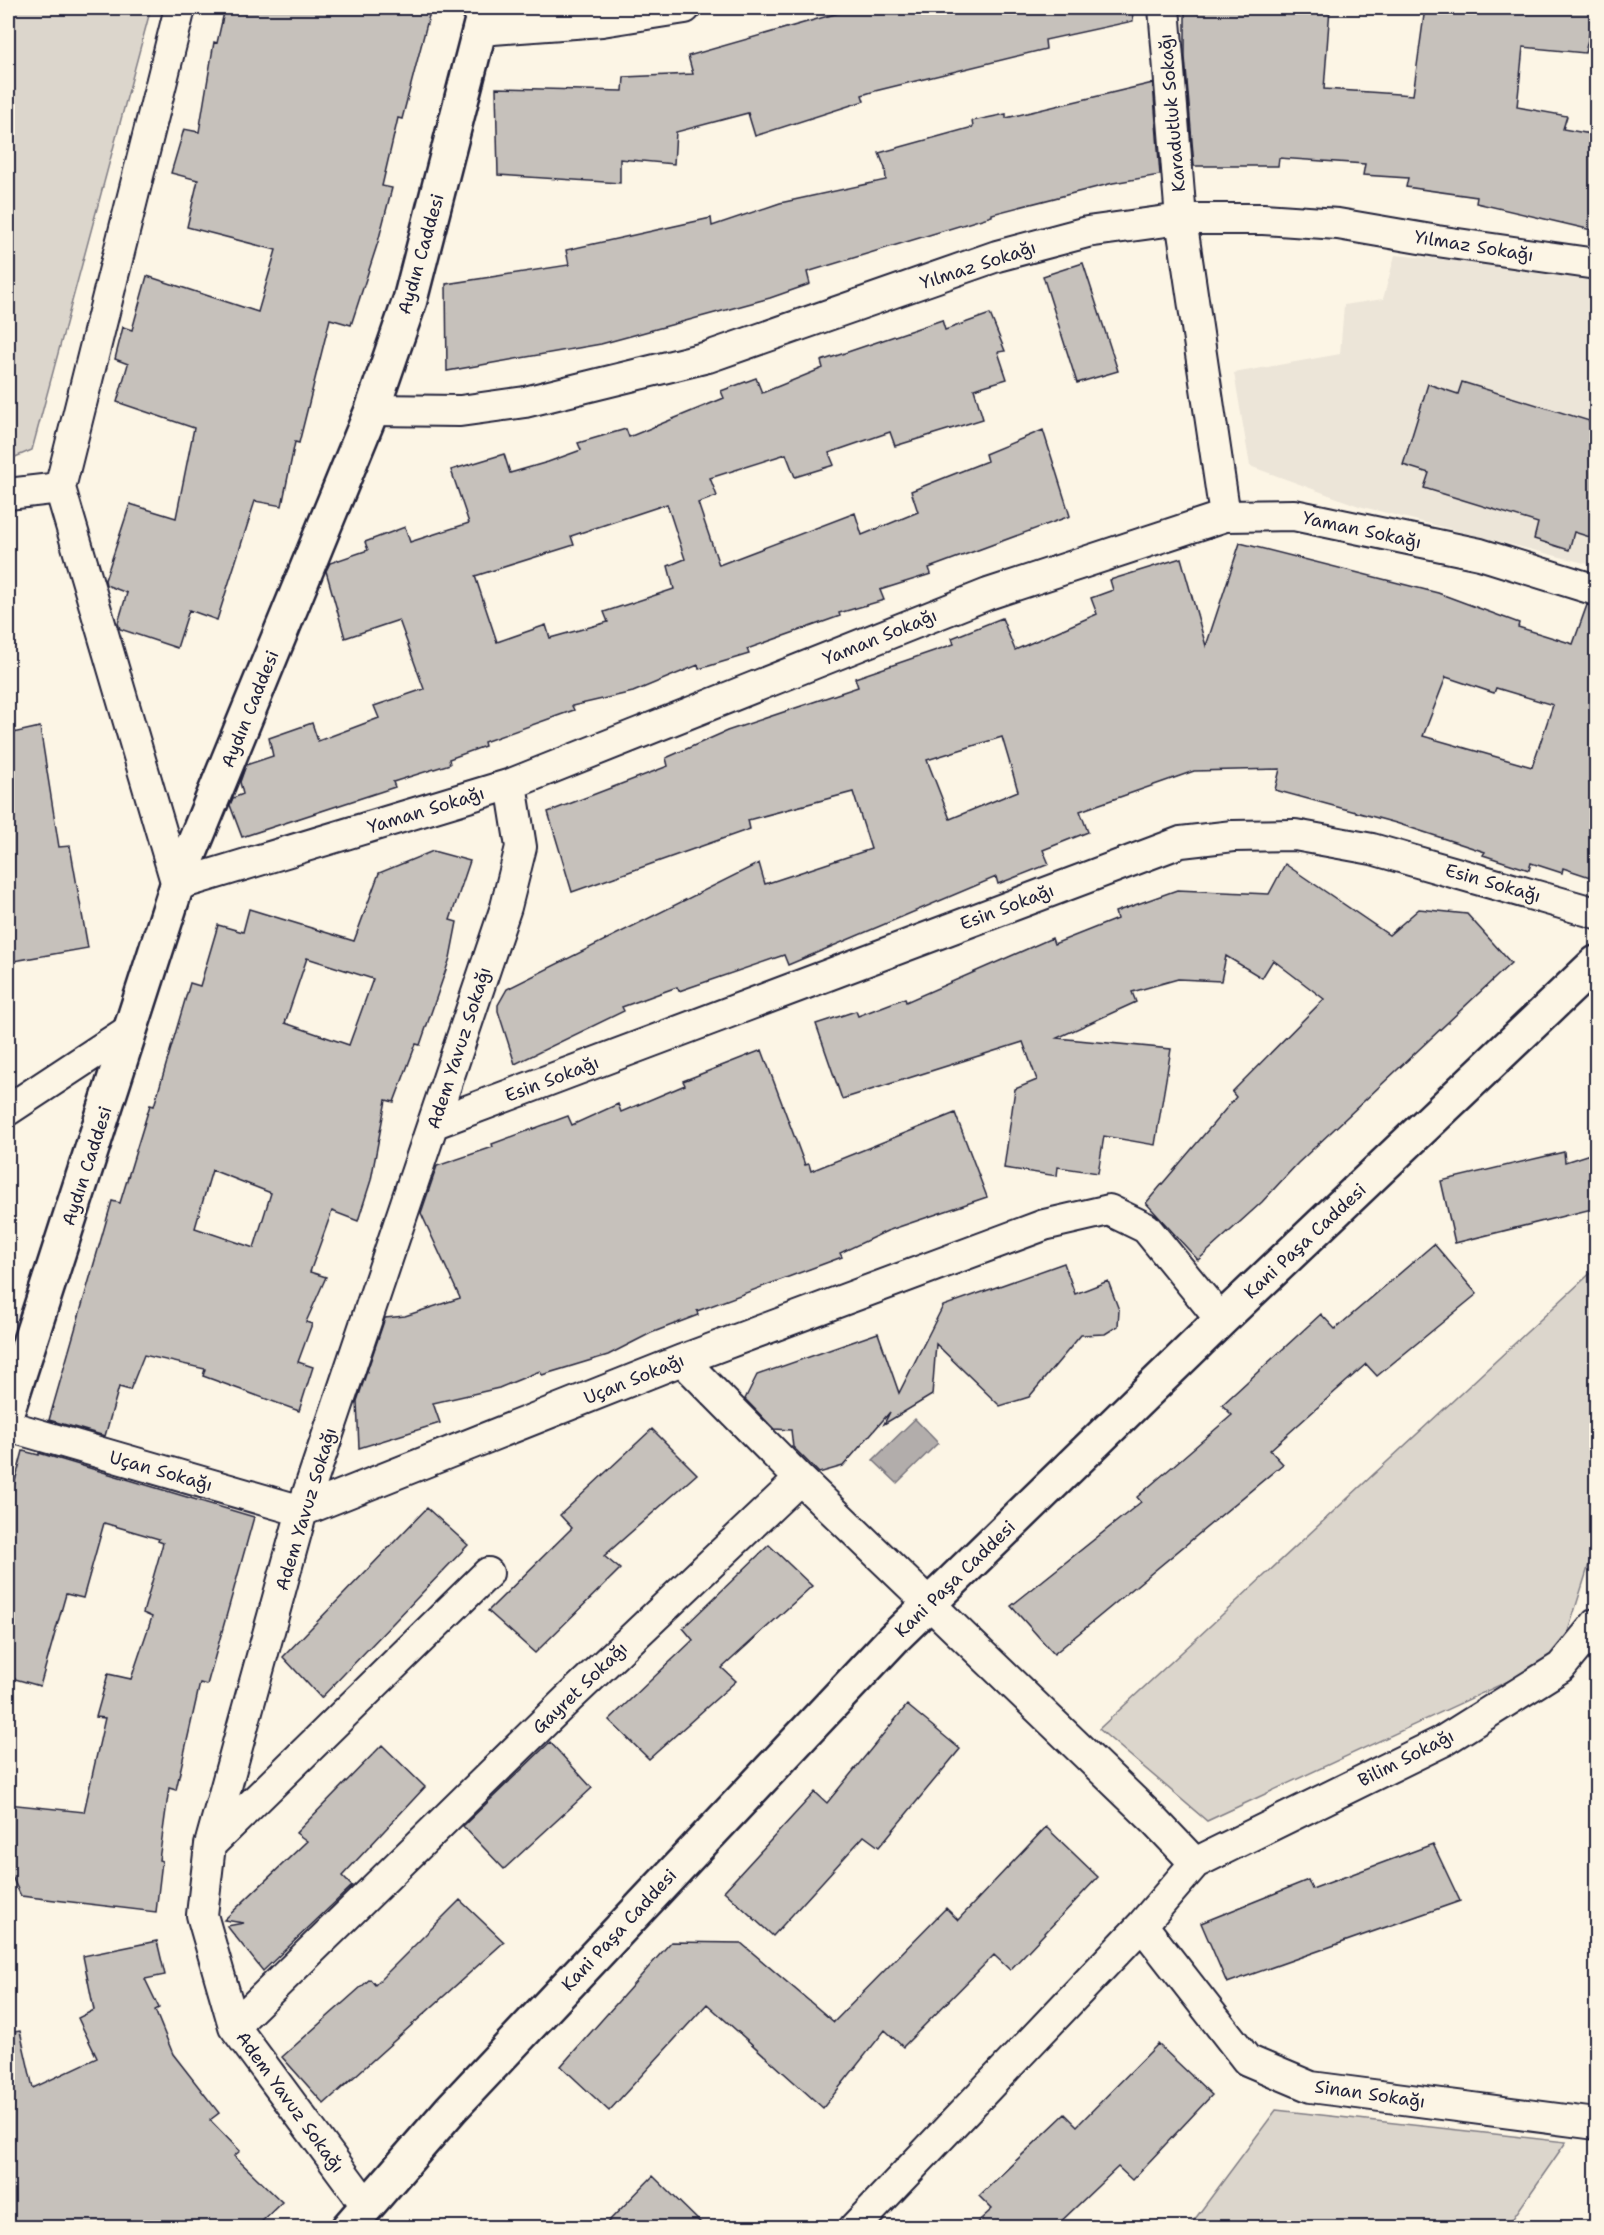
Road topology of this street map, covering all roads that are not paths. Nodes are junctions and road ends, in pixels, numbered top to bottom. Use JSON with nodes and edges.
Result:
{"nodes":[{"id":1,"x":180,"y":8,"type":"edge"},
{"id":2,"x":685,"y":8,"type":"edge"},
{"id":3,"x":1164,"y":8,"type":"edge"},
{"id":4,"x":483,"y":19,"type":"edge"},
{"id":5,"x":1181,"y":219,"type":"junction"},
{"id":6,"x":1596,"y":264,"type":"edge"},
{"id":7,"x":372,"y":410,"type":"junction"},
{"id":8,"x":60,"y":488,"type":"junction"},
{"id":9,"x":8,"y":494,"type":"edge"},
{"id":10,"x":1225,"y":516,"type":"junction"},
{"id":11,"x":1596,"y":590,"type":"edge"},
{"id":12,"x":511,"y":784,"type":"junction"},
{"id":13,"x":177,"y":885,"type":"junction"},
{"id":14,"x":1596,"y":913,"type":"edge"},
{"id":15,"x":1596,"y":963,"type":"edge"},
{"id":16,"x":131,"y":1029,"type":"junction"},
{"id":17,"x":8,"y":1110,"type":"edge"},
{"id":18,"x":435,"y":1123,"type":"junction"},
{"id":19,"x":1221,"y":1320,"type":"junction"},
{"id":20,"x":682,"y":1360,"type":"junction"},
{"id":21,"x":8,"y":1408,"type":"edge"},
{"id":22,"x":8,"y":1426,"type":"edge"},
{"id":23,"x":800,"y":1479,"type":"junction"},
{"id":24,"x":302,"y":1511,"type":"junction"},
{"id":25,"x":488,"y":1573,"type":"dead end"},
{"id":26,"x":930,"y":1603,"type":"junction"},
{"id":27,"x":1596,"y":1624,"type":"edge"},
{"id":28,"x":210,"y":1845,"type":"junction"},
{"id":29,"x":1195,"y":1863,"type":"junction"},
{"id":30,"x":1142,"y":1925,"type":"junction"},
{"id":31,"x":234,"y":2026,"type":"junction"},
{"id":32,"x":1596,"y":2124,"type":"edge"},
{"id":33,"x":357,"y":2217,"type":"edge"},
{"id":34,"x":854,"y":2228,"type":"edge"}],
"edges":[{"from":1,"to":8,"type":"street"},
{"from":2,"to":4,"type":"street"},
{"from":3,"to":5,"type":"street","name":"Karadutluk Sokağı"},
{"from":4,"to":7,"type":"street","name":"Aydın Caddesi"},
{"from":5,"to":6,"type":"street","name":"Yılmaz Sokağı"},
{"from":5,"to":7,"type":"street","name":"Yılmaz Sokağı"},
{"from":5,"to":10,"type":"street","name":"Karadutluk Sokağı"},
{"from":7,"to":13,"type":"street","name":"Aydın Caddesi"},
{"from":8,"to":9,"type":"street"},
{"from":8,"to":13,"type":"street"},
{"from":10,"to":11,"type":"street","name":"Yaman Sokağı"},
{"from":10,"to":12,"type":"street","name":"Yaman Sokağı"},
{"from":12,"to":13,"type":"street","name":"Yaman Sokağı"},
{"from":12,"to":18,"type":"street","name":"Adem Yavuz Sokağı"},
{"from":13,"to":16,"type":"street","name":"Aydın Caddesi"},
{"from":14,"to":18,"type":"street","name":"Esin Sokağı"},
{"from":15,"to":19,"type":"street","name":"Kani Paşa Caddesi"},
{"from":16,"to":17,"type":"street"},
{"from":16,"to":21,"type":"street","name":"Aydın Caddesi"},
{"from":18,"to":24,"type":"street","name":"Adem Yavuz Sokağı"},
{"from":19,"to":20,"type":"street","name":"Uçan Sokağı"},
{"from":19,"to":26,"type":"street","name":"Kani Paşa Caddesi"},
{"from":20,"to":23,"type":"street"},
{"from":20,"to":24,"type":"street","name":"Uçan Sokağı"},
{"from":22,"to":24,"type":"street","name":"Uçan Sokağı"},
{"from":23,"to":26,"type":"street"},
{"from":23,"to":31,"type":"street","name":"Gayret Sokağı"},
{"from":24,"to":28,"type":"street","name":"Adem Yavuz Sokağı"},
{"from":25,"to":28,"type":"street"},
{"from":26,"to":29,"type":"street"},
{"from":26,"to":33,"type":"street","name":"Kani Paşa Caddesi"},
{"from":27,"to":29,"type":"street","name":"Bilim Sokağı"},
{"from":28,"to":31,"type":"street","name":"Adem Yavuz Sokağı"},
{"from":29,"to":30,"type":"street"},
{"from":30,"to":32,"type":"street","name":"Sinan Sokağı"},
{"from":30,"to":34,"type":"street"},
{"from":31,"to":33,"type":"street","name":"Adem Yavuz Sokağı"}]}
